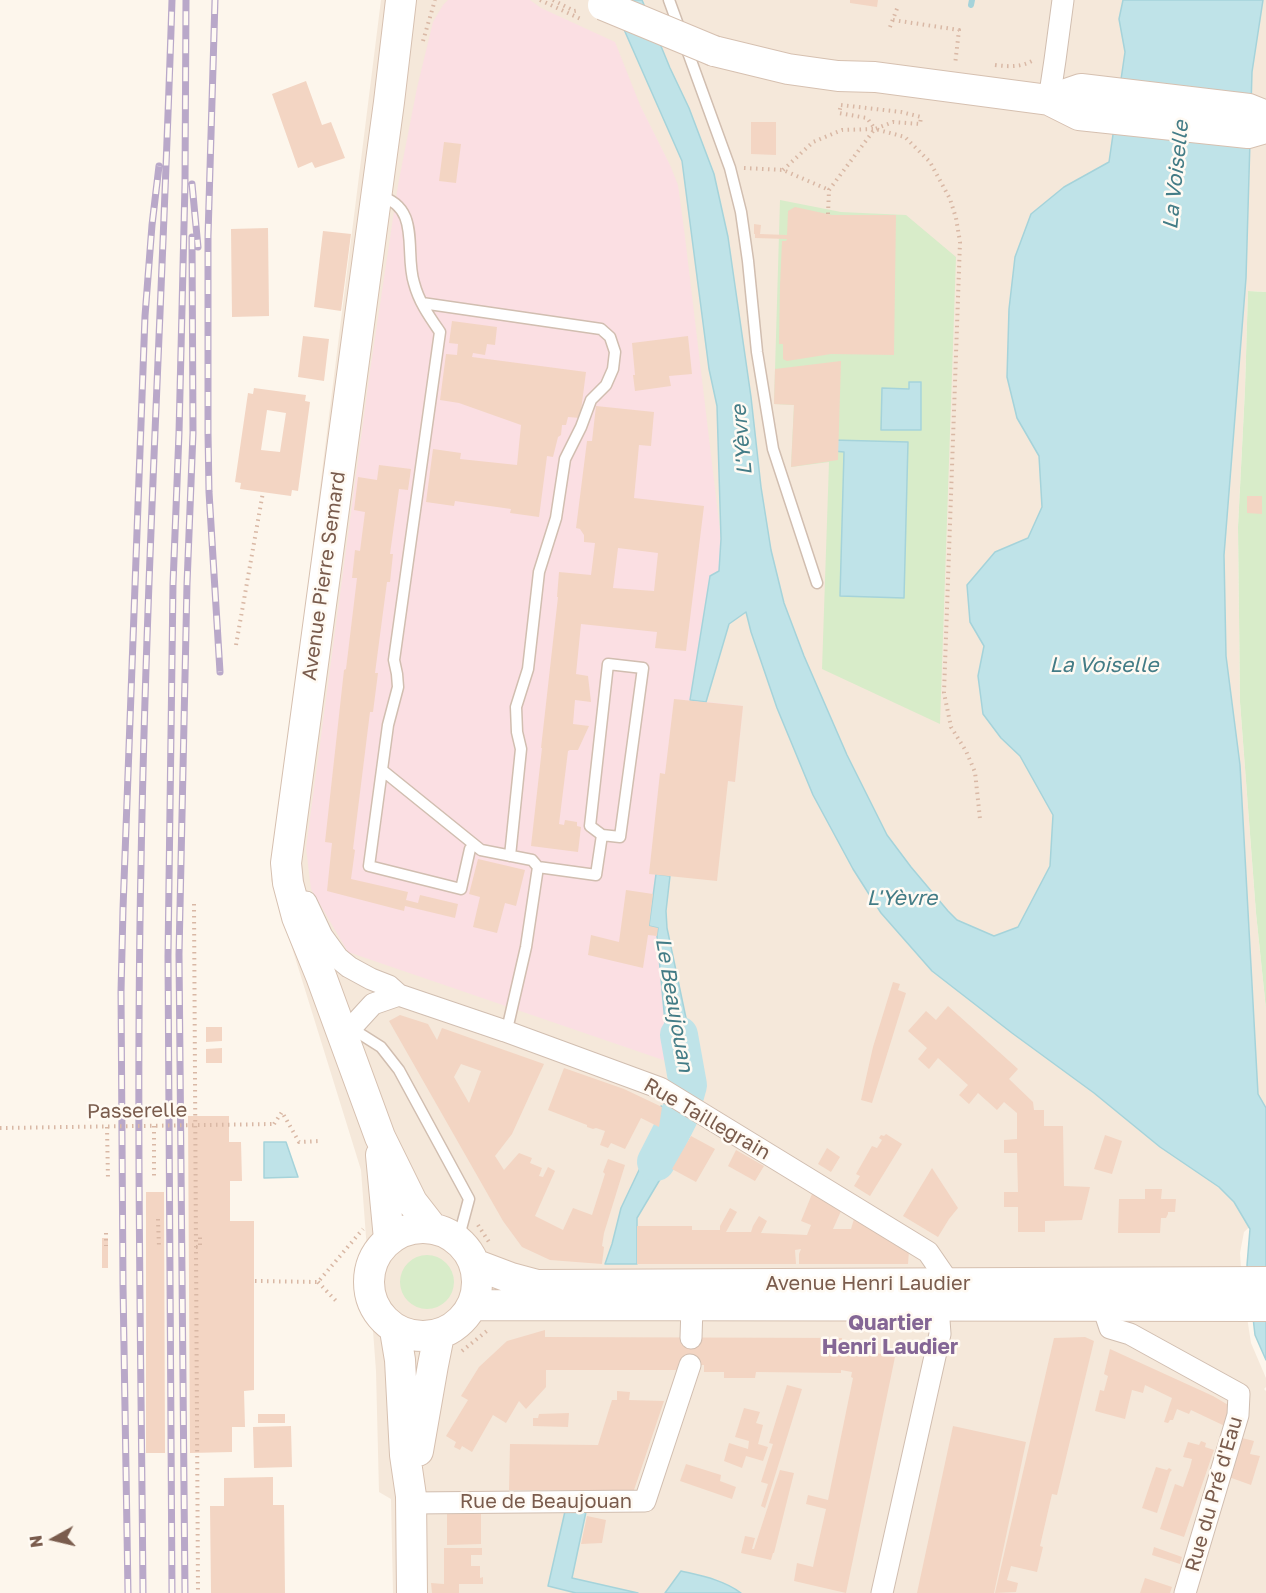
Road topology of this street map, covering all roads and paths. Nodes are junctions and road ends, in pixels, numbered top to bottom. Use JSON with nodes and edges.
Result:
{"nodes":[{"id":1,"x":400,"y":0,"type":"edge"},
{"id":2,"x":421,"y":0,"type":"edge"},
{"id":3,"x":669,"y":0,"type":"edge"},
{"id":4,"x":1063,"y":0,"type":"edge"},
{"id":5,"x":598,"y":3,"type":"edge"},
{"id":6,"x":898,"y":6,"type":"dead end"},
{"id":7,"x":893,"y":20,"type":"junction"},
{"id":8,"x":890,"y":27,"type":"dead end"},
{"id":9,"x":1036,"y":59,"type":"dead end"},
{"id":10,"x":956,"y":61,"type":"dead end"},
{"id":11,"x":990,"y":65,"type":"dead end"},
{"id":12,"x":1049,"y":100,"type":"junction"},
{"id":13,"x":389,"y":102,"type":"junction"},
{"id":14,"x":1257,"y":122,"type":"edge"},
{"id":15,"x":875,"y":129,"type":"junction"},
{"id":16,"x":730,"y":168,"type":"junction"},
{"id":17,"x":783,"y":170,"type":"junction"},
{"id":18,"x":830,"y":190,"type":"junction"},
{"id":19,"x":375,"y":195,"type":"junction"},
{"id":20,"x":828,"y":214,"type":"dead end"},
{"id":21,"x":422,"y":303,"type":"junction"},
{"id":22,"x":263,"y":492,"type":"dead end"},
{"id":23,"x":818,"y":584,"type":"dead end"},
{"id":24,"x":236,"y":645,"type":"dead end"},
{"id":25,"x":382,"y":770,"type":"junction"},
{"id":26,"x":292,"y":813,"type":"junction"},
{"id":27,"x":980,"y":819,"type":"dead end"},
{"id":28,"x":602,"y":836,"type":"junction"},
{"id":29,"x":470,"y":849,"type":"dead end"},
{"id":30,"x":510,"y":856,"type":"junction"},
{"id":31,"x":538,"y":867,"type":"junction"},
{"id":32,"x":194,"y":904,"type":"dead end"},
{"id":33,"x":399,"y":995,"type":"junction"},
{"id":34,"x":505,"y":1031,"type":"junction"},
{"id":35,"x":346,"y":1034,"type":"junction"},
{"id":36,"x":154,"y":1126,"type":"junction"},
{"id":37,"x":107,"y":1127,"type":"junction"},
{"id":38,"x":0,"y":1128,"type":"edge"},
{"id":39,"x":380,"y":1137,"type":"junction"},
{"id":40,"x":320,"y":1141,"type":"dead end"},
{"id":41,"x":154,"y":1178,"type":"dead end"},
{"id":42,"x":108,"y":1180,"type":"dead end"},
{"id":43,"x":158,"y":1219,"type":"dead end"},
{"id":44,"x":106,"y":1233,"type":"dead end"},
{"id":45,"x":200,"y":1233,"type":"dead end"},
{"id":46,"x":377,"y":1233,"type":"junction"},
{"id":47,"x":455,"y":1244,"type":"junction"},
{"id":48,"x":106,"y":1246,"type":"dead end"},
{"id":49,"x":159,"y":1247,"type":"dead end"},
{"id":50,"x":196,"y":1247,"type":"junction"},
{"id":51,"x":255,"y":1281,"type":"dead end"},
{"id":52,"x":318,"y":1282,"type":"junction"},
{"id":53,"x":1253,"y":1294,"type":"edge"},
{"id":54,"x":944,"y":1295,"type":"junction"},
{"id":55,"x":338,"y":1303,"type":"dead end"},
{"id":56,"x":473,"y":1305,"type":"junction"},
{"id":57,"x":692,"y":1306,"type":"junction"},
{"id":58,"x":1105,"y":1306,"type":"junction"},
{"id":59,"x":395,"y":1330,"type":"junction"},
{"id":60,"x":691,"y":1338,"type":"dead end"},
{"id":61,"x":438,"y":1341,"type":"junction"},
{"id":62,"x":690,"y":1365,"type":"dead end"},
{"id":63,"x":412,"y":1451,"type":"junction"},
{"id":64,"x":411,"y":1499,"type":"junction"},
{"id":65,"x":198,"y":1593,"type":"edge"},
{"id":66,"x":412,"y":1593,"type":"edge"},
{"id":67,"x":882,"y":1593,"type":"edge"},
{"id":68,"x":1185,"y":1593,"type":"edge"}],
"edges":[{"from":1,"to":13,"type":"main road","name":"Avenue Pierre Semard"},
{"from":2,"to":13,"type":"main road","name":"Avenue Pierre Semard"},
{"from":3,"to":16,"type":"lane"},
{"from":4,"to":12,"type":"street"},
{"from":5,"to":12,"type":"main road","bridge":true},
{"from":6,"to":7,"type":"path"},
{"from":7,"to":8,"type":"path"},
{"from":7,"to":10,"type":"path"},
{"from":9,"to":11,"type":"path"},
{"from":12,"to":14,"type":"main road"},
{"from":13,"to":19,"type":"main road","name":"Avenue Pierre Semard"},
{"from":15,"to":15,"type":"path"},
{"from":15,"to":17,"type":"path"},
{"from":15,"to":18,"type":"path"},
{"from":15,"to":27,"type":"path"},
{"from":16,"to":17,"type":"path"},
{"from":16,"to":23,"type":"lane"},
{"from":17,"to":18,"type":"path"},
{"from":18,"to":20,"type":"path"},
{"from":19,"to":21,"type":"lane"},
{"from":19,"to":26,"type":"main road","name":"Avenue Pierre Semard"},
{"from":21,"to":25,"type":"lane"},
{"from":21,"to":30,"type":"lane"},
{"from":22,"to":24,"type":"path"},
{"from":25,"to":29,"type":"lane"},
{"from":25,"to":30,"type":"lane"},
{"from":26,"to":33,"type":"street","name":"Rue Taillegrain"},
{"from":26,"to":35,"type":"main road","name":"Avenue Pierre Semard"},
{"from":28,"to":28,"type":"lane"},
{"from":28,"to":31,"type":"lane"},
{"from":30,"to":31,"type":"lane"},
{"from":31,"to":34,"type":"lane"},
{"from":32,"to":50,"type":"path"},
{"from":33,"to":34,"type":"street","name":"Rue Taillegrain"},
{"from":33,"to":35,"type":"street"},
{"from":34,"to":54,"type":"street","name":"Rue Taillegrain"},
{"from":35,"to":39,"type":"main road","name":"Avenue Pierre Semard"},
{"from":35,"to":47,"type":"lane"},
{"from":36,"to":37,"type":"path","name":"Passerelle","bridge":true},
{"from":36,"to":40,"type":"path","name":"Passerelle","bridge":true},
{"from":36,"to":41,"type":"path"},
{"from":37,"to":38,"type":"path","name":"Passerelle","bridge":true},
{"from":37,"to":42,"type":"path"},
{"from":39,"to":46,"type":"main road","name":"Avenue Pierre Semard"},
{"from":39,"to":47,"type":"main road","name":"Avenue Pierre Semard"},
{"from":43,"to":49,"type":"path"},
{"from":44,"to":48,"type":"path"},
{"from":45,"to":50,"type":"path"},
{"from":46,"to":47,"type":"main road"},
{"from":46,"to":52,"type":"path"},
{"from":46,"to":59,"type":"main road"},
{"from":47,"to":54,"type":"main road","name":"Avenue Henri Laudier"},
{"from":47,"to":56,"type":"main road"},
{"from":50,"to":65,"type":"path"},
{"from":51,"to":52,"type":"path"},
{"from":52,"to":55,"type":"path"},
{"from":53,"to":54,"type":"main road","name":"Avenue Henri Laudier"},
{"from":53,"to":58,"type":"main road","name":"Avenue Henri Laudier"},
{"from":54,"to":57,"type":"main road","name":"Avenue Henri Laudier"},
{"from":54,"to":58,"type":"main road","name":"Avenue Henri Laudier"},
{"from":54,"to":67,"type":"street"},
{"from":56,"to":57,"type":"main road","name":"Avenue Henri Laudier"},
{"from":56,"to":61,"type":"main road"},
{"from":57,"to":60,"type":"street"},
{"from":58,"to":68,"type":"street","name":"Rue du Pré d'Eau"},
{"from":59,"to":61,"type":"main road"},
{"from":59,"to":63,"type":"main road"},
{"from":61,"to":63,"type":"main road"},
{"from":62,"to":64,"type":"street","name":"Rue de Beaujouan"},
{"from":63,"to":64,"type":"main road"},
{"from":64,"to":66,"type":"main road"}]}
